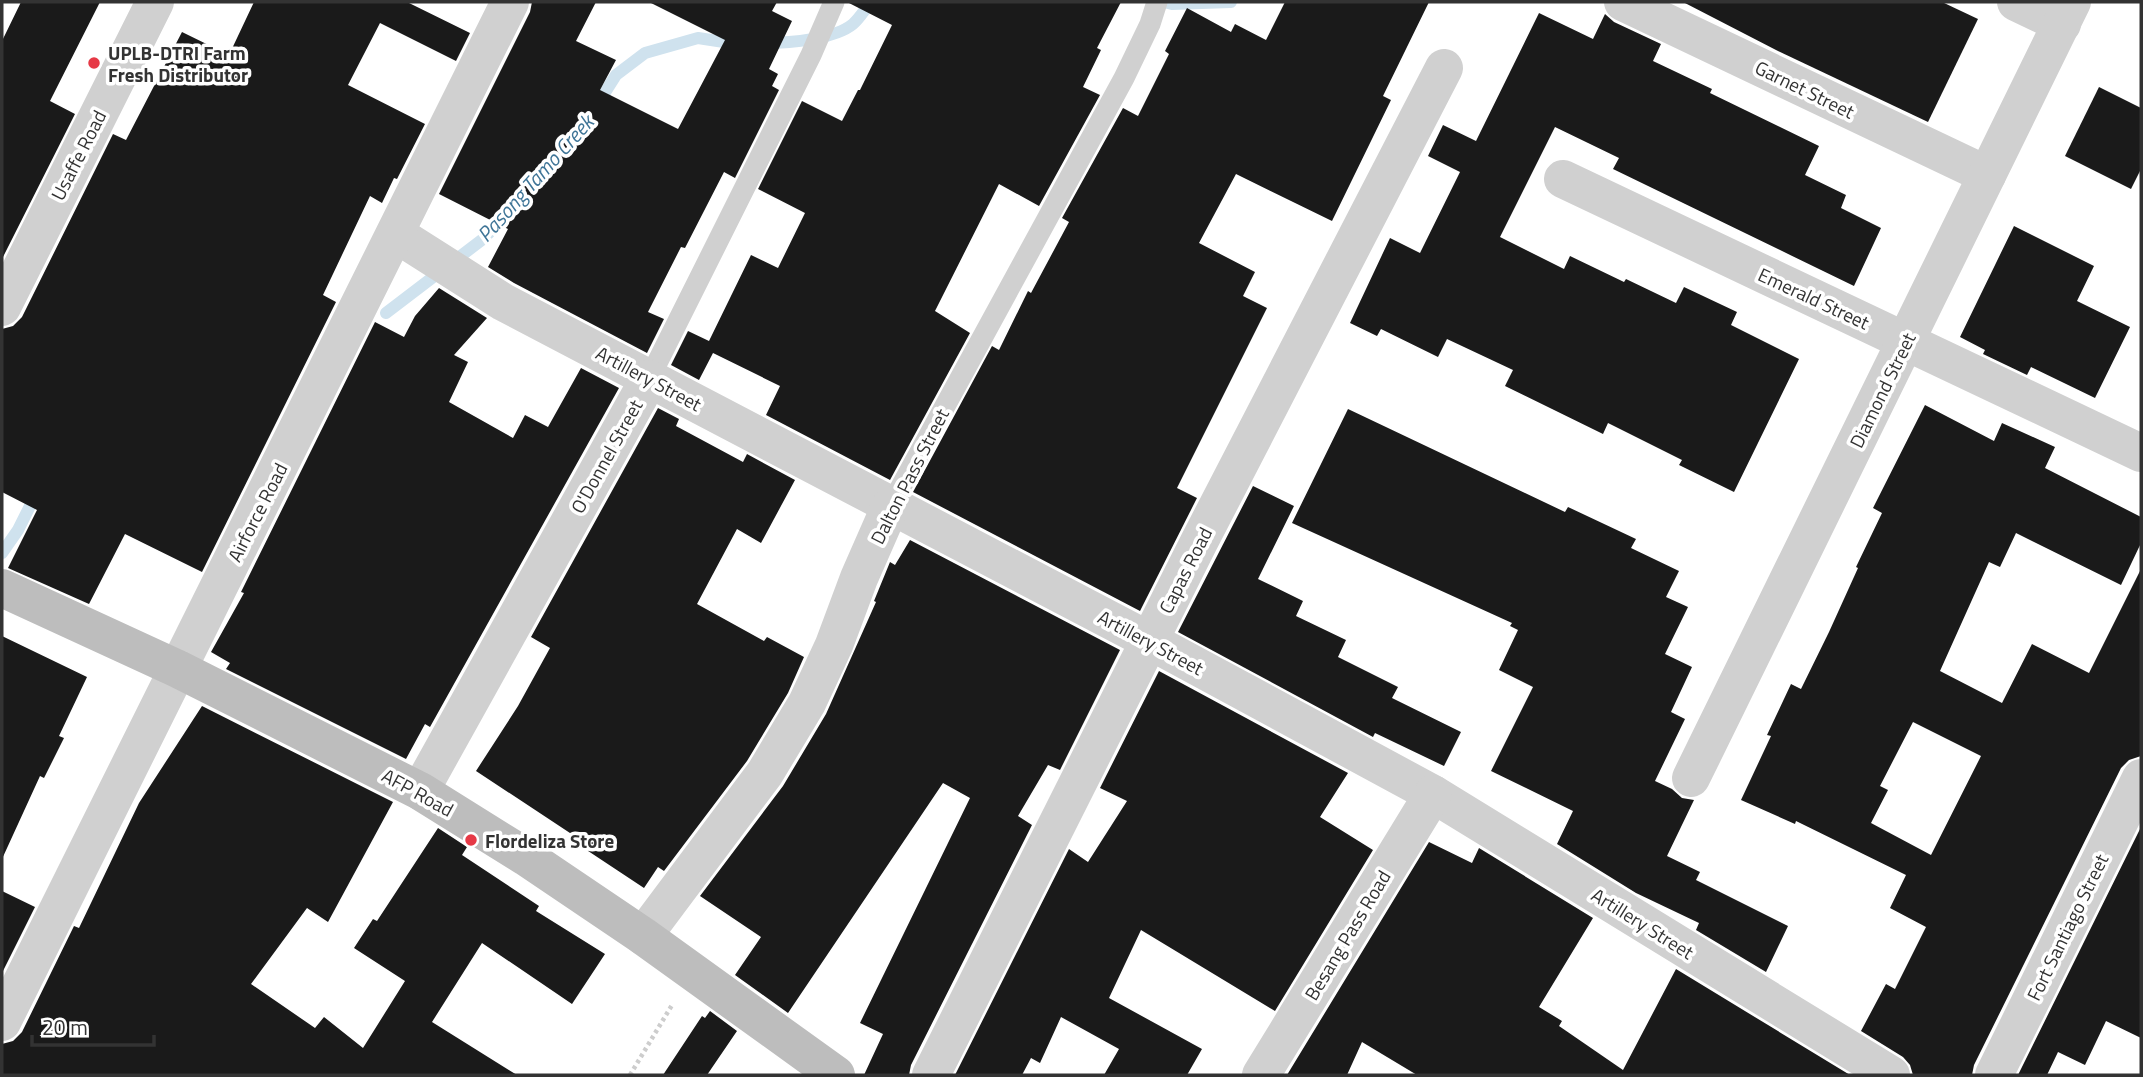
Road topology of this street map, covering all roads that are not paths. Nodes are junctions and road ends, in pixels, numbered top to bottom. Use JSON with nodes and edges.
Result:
{"nodes":[{"id":1,"x":155,"y":2,"type":"edge"},
{"id":2,"x":510,"y":2,"type":"edge"},
{"id":3,"x":1157,"y":2,"type":"edge"},
{"id":4,"x":1623,"y":2,"type":"edge"},
{"id":5,"x":2016,"y":2,"type":"edge"},
{"id":6,"x":833,"y":4,"type":"edge"},
{"id":7,"x":2067,"y":13,"type":"edge"},
{"id":8,"x":1444,"y":68,"type":"dead end"},
{"id":9,"x":1987,"y":176,"type":"junction"},
{"id":10,"x":1563,"y":179,"type":"dead end"},
{"id":11,"x":396,"y":234,"type":"junction"},
{"id":12,"x":2,"y":307,"type":"edge"},
{"id":13,"x":1905,"y":342,"type":"junction"},
{"id":14,"x":649,"y":379,"type":"junction"},
{"id":15,"x":2141,"y":453,"type":"edge"},
{"id":16,"x":891,"y":505,"type":"junction"},
{"id":17,"x":2,"y":587,"type":"edge"},
{"id":18,"x":1150,"y":641,"type":"junction"},
{"id":19,"x":178,"y":669,"type":"junction"},
{"id":20,"x":1691,"y":778,"type":"dead end"},
{"id":21,"x":2141,"y":778,"type":"edge"},
{"id":22,"x":420,"y":791,"type":"junction"},
{"id":23,"x":1433,"y":794,"type":"junction"},
{"id":24,"x":643,"y":936,"type":"junction"},
{"id":25,"x":2,"y":1022,"type":"edge"},
{"id":26,"x":836,"y":1075,"type":"edge"},
{"id":27,"x":931,"y":1075,"type":"edge"},
{"id":28,"x":1261,"y":1075,"type":"edge"},
{"id":29,"x":1891,"y":1075,"type":"edge"},
{"id":30,"x":1994,"y":1075,"type":"edge"}],
"edges":[{"from":1,"to":12,"type":"street","name":"Usaffe Road"},
{"from":2,"to":11,"type":"street","name":"Airforce Road"},
{"from":3,"to":16,"type":"lane","name":"Dalton Pass Street"},
{"from":4,"to":9,"type":"street","name":"Garnet Street"},
{"from":5,"to":7,"type":"street"},
{"from":6,"to":14,"type":"lane","name":"O'Donnel Street"},
{"from":7,"to":9,"type":"street","name":"Diamond Street"},
{"from":8,"to":18,"type":"street","name":"Capas Road"},
{"from":9,"to":13,"type":"street","name":"Diamond Street"},
{"from":10,"to":13,"type":"street","name":"Emerald Street"},
{"from":11,"to":14,"type":"street","name":"Artillery Street"},
{"from":11,"to":19,"type":"street","name":"Airforce Road"},
{"from":13,"to":15,"type":"street","name":"Emerald Street"},
{"from":13,"to":20,"type":"street","name":"Diamond Street"},
{"from":14,"to":16,"type":"street","name":"Artillery Street"},
{"from":14,"to":22,"type":"street","name":"O'Donnel Street"},
{"from":16,"to":18,"type":"street","name":"Artillery Street"},
{"from":16,"to":24,"type":"street","name":"Dalton Pass Street"},
{"from":17,"to":19,"type":"street","name":"AFP Road"},
{"from":18,"to":23,"type":"street","name":"Artillery Street"},
{"from":18,"to":27,"type":"street","name":"Capas Road"},
{"from":19,"to":22,"type":"street","name":"AFP Road"},
{"from":19,"to":25,"type":"street","name":"Airforce Road"},
{"from":21,"to":30,"type":"street","name":"Fort Santiago Street"},
{"from":22,"to":24,"type":"street","name":"AFP Road"},
{"from":23,"to":28,"type":"street","name":"Besang Pass Road"},
{"from":23,"to":29,"type":"street","name":"Artillery Street"},
{"from":24,"to":26,"type":"street","name":"AFP Road"}]}
